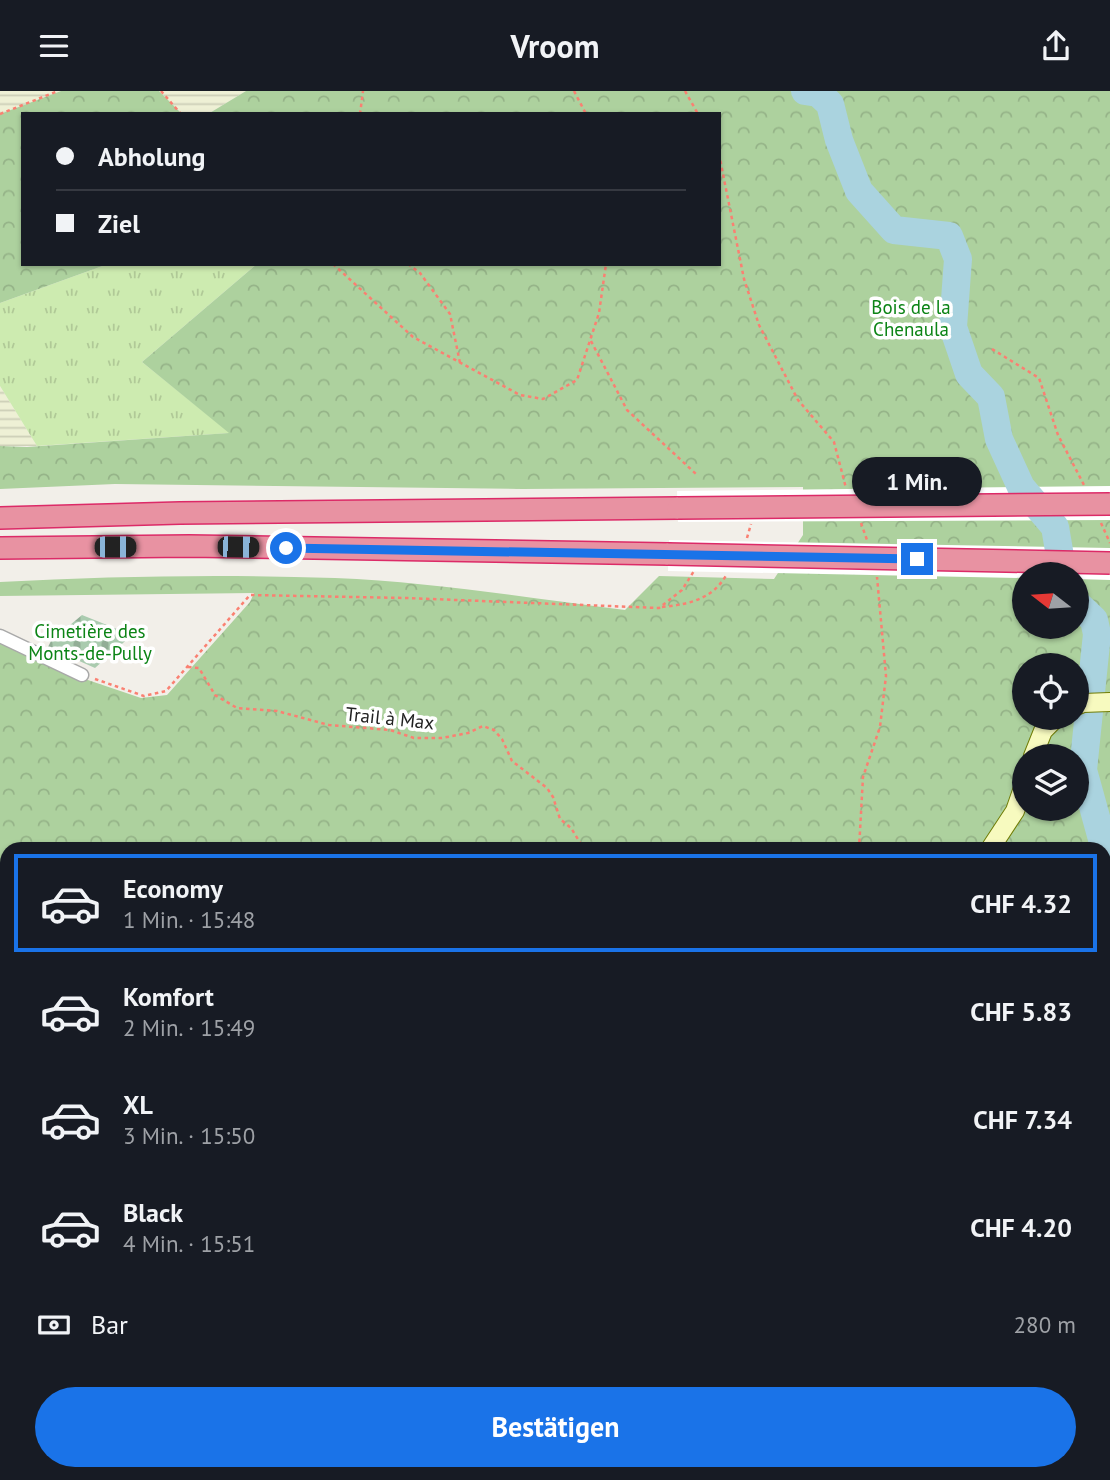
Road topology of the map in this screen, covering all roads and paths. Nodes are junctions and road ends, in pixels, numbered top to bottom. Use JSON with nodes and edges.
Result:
{"nodes":[{"id":1,"x":58,"y":91,"type":"edge"},
{"id":2,"x":161,"y":91,"type":"edge"},
{"id":3,"x":363,"y":91,"type":"edge"},
{"id":4,"x":574,"y":91,"type":"edge"},
{"id":5,"x":685,"y":91,"type":"edge"},
{"id":6,"x":179,"y":112,"type":"edge"},
{"id":7,"x":360,"y":112,"type":"edge"},
{"id":8,"x":585,"y":112,"type":"edge"},
{"id":9,"x":697,"y":112,"type":"edge"},
{"id":10,"x":0,"y":114,"type":"edge"},
{"id":11,"x":335,"y":266,"type":"edge"},
{"id":12,"x":411,"y":266,"type":"edge"},
{"id":13,"x":606,"y":266,"type":"edge"},
{"id":14,"x":590,"y":339,"type":"junction"},
{"id":15,"x":992,"y":349,"type":"dead end"},
{"id":16,"x":460,"y":363,"type":"junction"},
{"id":17,"x":696,"y":474,"type":"dead end"},
{"id":18,"x":1086,"y":489,"type":"dead end"},
{"id":19,"x":1105,"y":513,"type":"edge"},
{"id":20,"x":0,"y":518,"type":"edge"},
{"id":21,"x":1110,"y":543,"type":"edge"},
{"id":22,"x":0,"y":548,"type":"edge"},
{"id":23,"x":1110,"y":563,"type":"edge"},
{"id":24,"x":698,"y":566,"type":"dead end"},
{"id":25,"x":0,"y":636,"type":"edge"},
{"id":26,"x":188,"y":667,"type":"junction"},
{"id":27,"x":82,"y":675,"type":"joint"},
{"id":28,"x":1109,"y":702,"type":"edge"},
{"id":29,"x":1089,"y":703,"type":"edge"},
{"id":30,"x":1012,"y":814,"type":"edge"},
{"id":31,"x":580,"y":842,"type":"edge"},
{"id":32,"x":994,"y":842,"type":"edge"}],
"edges":[{"from":1,"to":10,"type":"path"},
{"from":2,"to":6,"type":"path"},
{"from":3,"to":7,"type":"path"},
{"from":4,"to":8,"type":"path"},
{"from":5,"to":9,"type":"path"},
{"from":11,"to":16,"type":"path"},
{"from":12,"to":16,"type":"path"},
{"from":13,"to":14,"type":"path"},
{"from":14,"to":16,"type":"path"},
{"from":14,"to":17,"type":"path"},
{"from":15,"to":18,"type":"path"},
{"from":19,"to":20,"type":"highway","bridge":true},
{"from":19,"to":21,"type":"path"},
{"from":22,"to":23,"type":"highway","bridge":true},
{"from":24,"to":26,"type":"path"},
{"from":25,"to":27,"type":"street"},
{"from":26,"to":27,"type":"path"},
{"from":26,"to":31,"type":"path","name":"Trail à Max"},
{"from":28,"to":29,"type":"street"},
{"from":30,"to":32,"type":"street"}]}
